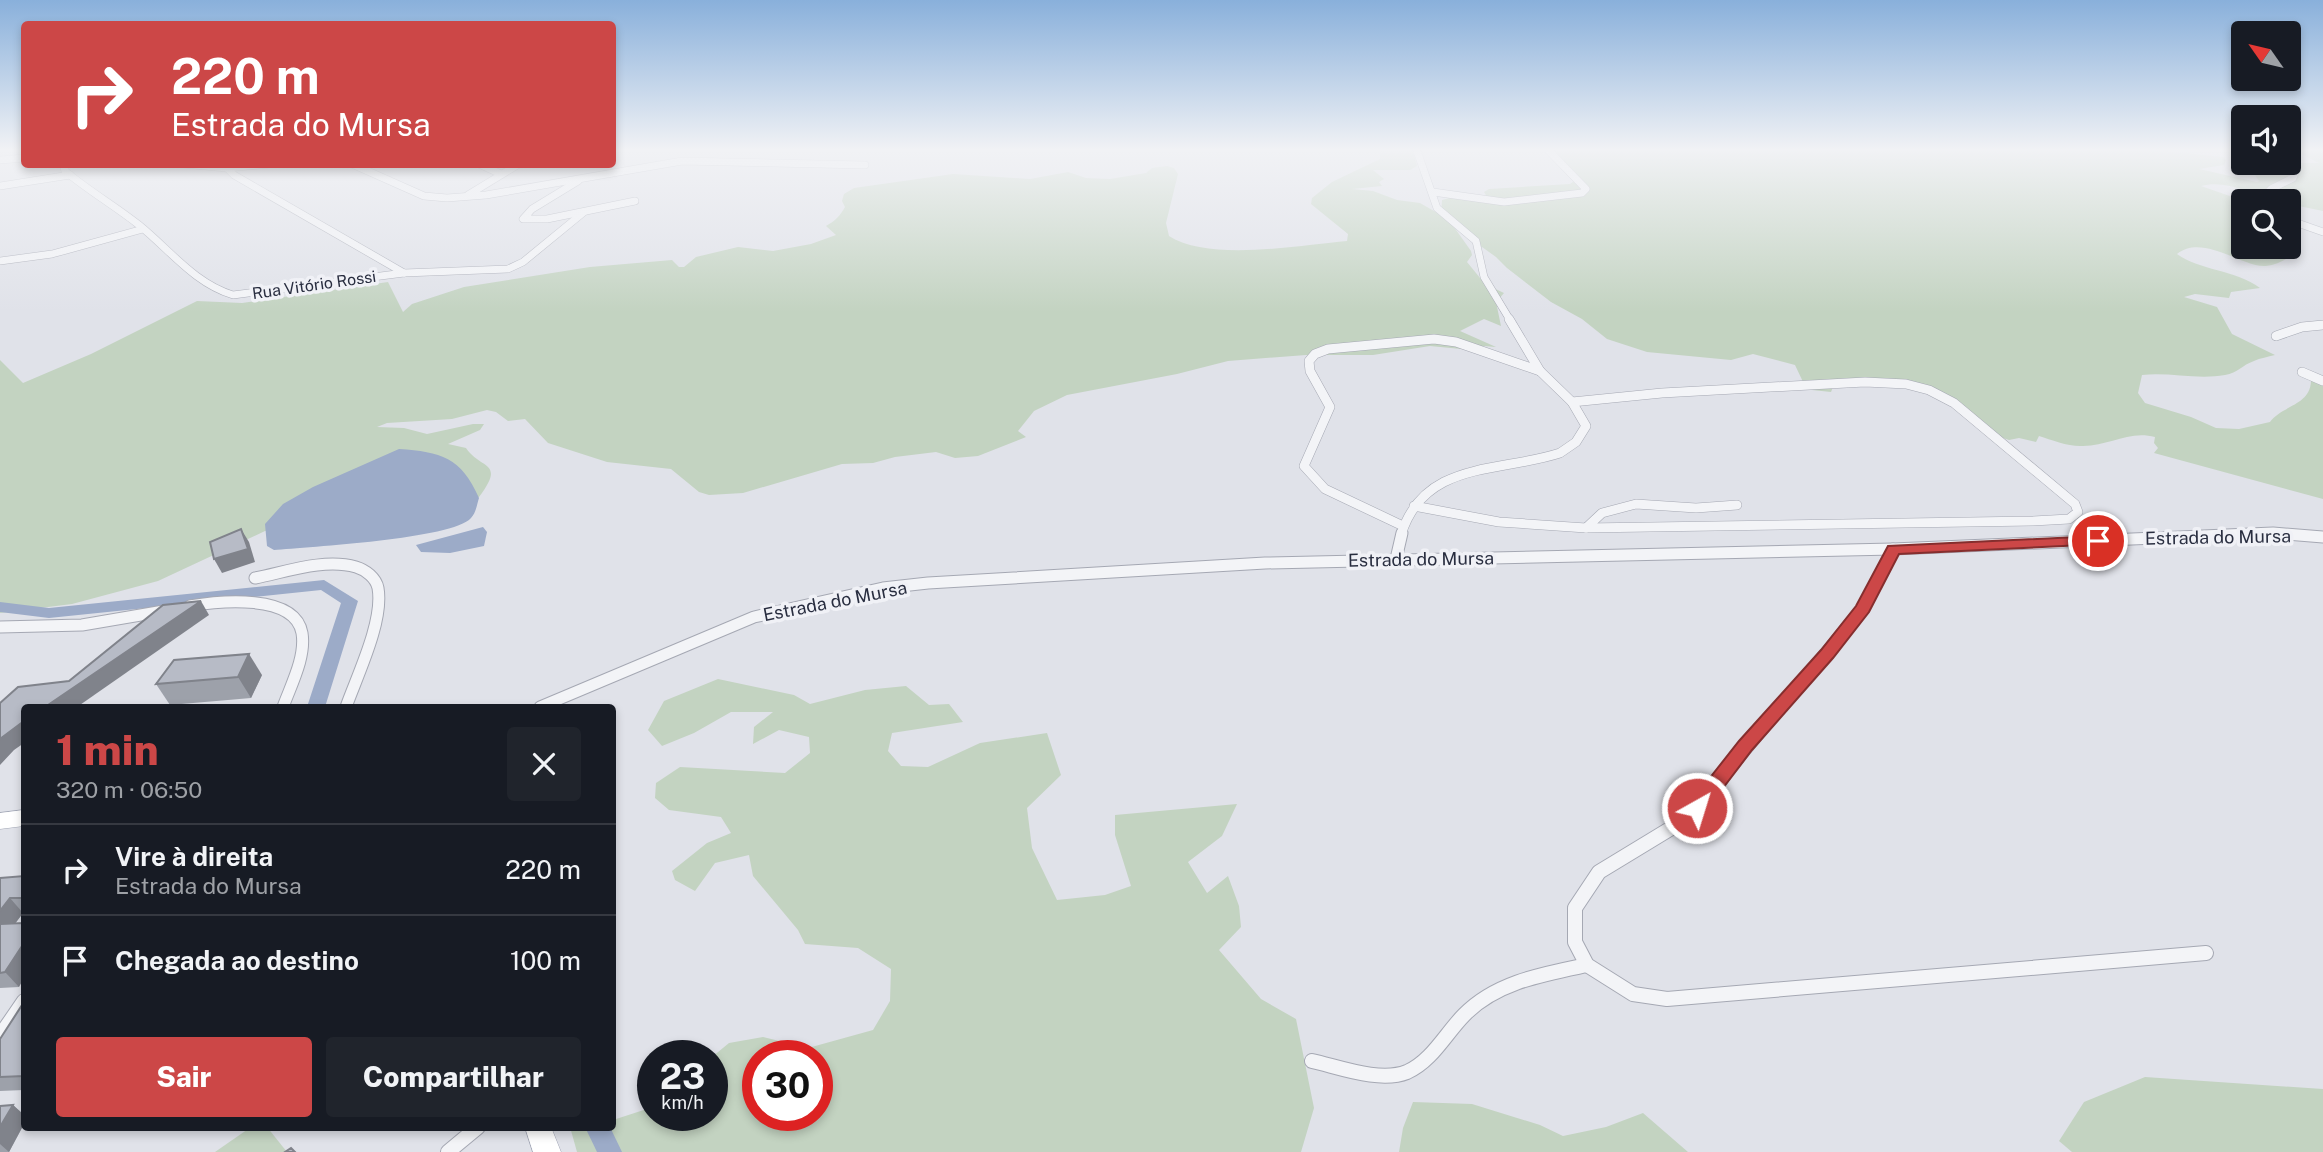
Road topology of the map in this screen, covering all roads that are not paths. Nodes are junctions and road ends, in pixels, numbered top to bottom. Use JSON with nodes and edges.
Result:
{"nodes":[{"id":1,"x":110,"y":205,"type":"edge"},
{"id":2,"x":289,"y":205,"type":"edge"},
{"id":3,"x":542,"y":205,"type":"edge"},
{"id":4,"x":618,"y":205,"type":"edge"},
{"id":5,"x":1436,"y":205,"type":"edge"},
{"id":6,"x":584,"y":212,"type":"junction"},
{"id":7,"x":2301,"y":224,"type":"edge"},
{"id":8,"x":143,"y":229,"type":"junction"},
{"id":9,"x":2323,"y":232,"type":"edge"},
{"id":10,"x":0,"y":261,"type":"edge"},
{"id":11,"x":404,"y":273,"type":"junction"},
{"id":12,"x":2323,"y":326,"type":"edge"},
{"id":13,"x":2276,"y":336,"type":"dead end"},
{"id":14,"x":1540,"y":371,"type":"junction"},
{"id":15,"x":2302,"y":372,"type":"dead end"},
{"id":16,"x":2323,"y":381,"type":"edge"},
{"id":17,"x":1572,"y":402,"type":"junction"},
{"id":18,"x":1737,"y":505,"type":"dead end"},
{"id":19,"x":1413,"y":506,"type":"junction"},
{"id":20,"x":1403,"y":526,"type":"junction"},
{"id":21,"x":1586,"y":528,"type":"junction"},
{"id":22,"x":2323,"y":537,"type":"edge"},
{"id":23,"x":1894,"y":549,"type":"junction"},
{"id":24,"x":1396,"y":559,"type":"junction"},
{"id":25,"x":255,"y":578,"type":"dead end"},
{"id":26,"x":0,"y":627,"type":"edge"},
{"id":27,"x":285,"y":704,"type":"edge"},
{"id":28,"x":347,"y":704,"type":"edge"},
{"id":29,"x":547,"y":704,"type":"edge"},
{"id":30,"x":21,"y":818,"type":"edge"},
{"id":31,"x":0,"y":821,"type":"edge"},
{"id":32,"x":2206,"y":953,"type":"dead end"},
{"id":33,"x":1587,"y":965,"type":"junction"},
{"id":34,"x":21,"y":1005,"type":"edge"},
{"id":35,"x":1,"y":1033,"type":"edge"},
{"id":36,"x":1311,"y":1061,"type":"dead end"},
{"id":37,"x":473,"y":1131,"type":"edge"},
{"id":38,"x":539,"y":1131,"type":"edge"},
{"id":39,"x":448,"y":1152,"type":"edge"},
{"id":40,"x":547,"y":1152,"type":"edge"}],
"edges":[{"from":1,"to":8,"type":"street","name":"Rua Vitório Rossi"},
{"from":2,"to":11,"type":"street"},
{"from":3,"to":6,"type":"street"},
{"from":4,"to":6,"type":"street"},
{"from":5,"to":14,"type":"street"},
{"from":6,"to":11,"type":"street","name":"Rua Vitório Rossi"},
{"from":7,"to":9,"type":"street"},
{"from":8,"to":10,"type":"street"},
{"from":8,"to":11,"type":"street","name":"Rua Vitório Rossi"},
{"from":12,"to":13,"type":"street"},
{"from":14,"to":17,"type":"street"},
{"from":14,"to":20,"type":"street"},
{"from":15,"to":16,"type":"street"},
{"from":17,"to":19,"type":"street"},
{"from":17,"to":21,"type":"street"},
{"from":18,"to":21,"type":"street"},
{"from":19,"to":20,"type":"street"},
{"from":19,"to":21,"type":"street"},
{"from":20,"to":24,"type":"street"},
{"from":22,"to":23,"type":"street","name":"Estrada do Mursa"},
{"from":23,"to":24,"type":"street","name":"Estrada do Mursa"},
{"from":23,"to":33,"type":"street"},
{"from":24,"to":29,"type":"street","name":"Estrada do Mursa"},
{"from":25,"to":28,"type":"street"},
{"from":26,"to":27,"type":"street"},
{"from":30,"to":31,"type":"main road"},
{"from":32,"to":33,"type":"street"},
{"from":33,"to":36,"type":"street"},
{"from":34,"to":35,"type":"street"},
{"from":37,"to":39,"type":"street"},
{"from":38,"to":40,"type":"main road"}]}
